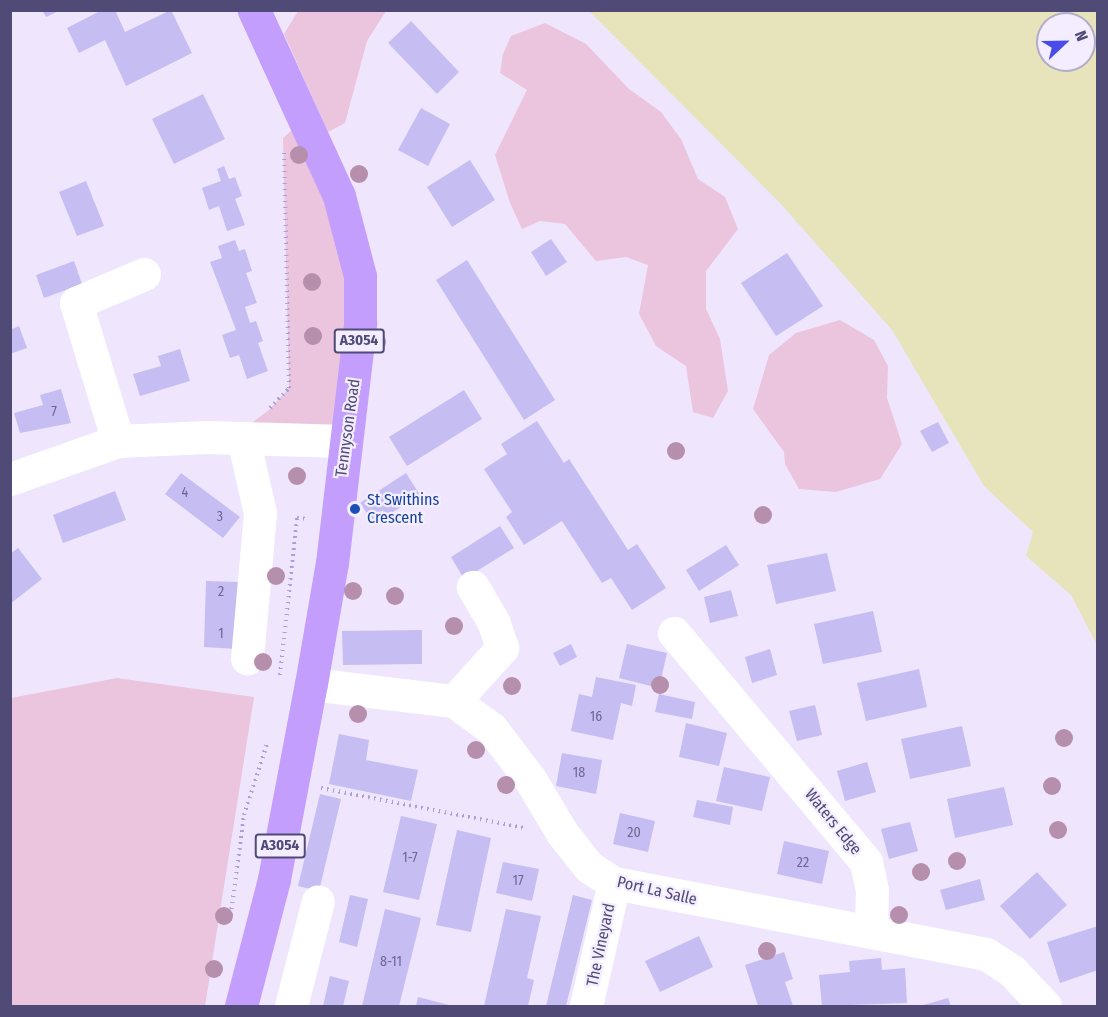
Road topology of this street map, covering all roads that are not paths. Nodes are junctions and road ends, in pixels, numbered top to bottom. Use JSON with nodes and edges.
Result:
{"nodes":[{"id":1,"x":254,"y":10,"type":"edge"},
{"id":2,"x":144,"y":274,"type":"dead end"},
{"id":3,"x":243,"y":438,"type":"junction"},
{"id":4,"x":118,"y":441,"type":"junction"},
{"id":5,"x":345,"y":441,"type":"junction"},
{"id":6,"x":10,"y":479,"type":"edge"},
{"id":7,"x":472,"y":587,"type":"dead end"},
{"id":8,"x":674,"y":633,"type":"dead end"},
{"id":9,"x":247,"y":658,"type":"dead end"},
{"id":10,"x":311,"y":684,"type":"junction"},
{"id":11,"x":453,"y":701,"type":"junction"},
{"id":12,"x":614,"y":883,"type":"junction"},
{"id":13,"x":318,"y":901,"type":"dead end"},
{"id":14,"x":871,"y":932,"type":"junction"},
{"id":15,"x":242,"y":1006,"type":"edge"},
{"id":16,"x":291,"y":1006,"type":"edge"},
{"id":17,"x":586,"y":1006,"type":"edge"},
{"id":18,"x":1045,"y":1006,"type":"edge"}],
"edges":[{"from":1,"to":5,"type":"main road","name":"Tennyson Road","number":"A3054"},
{"from":2,"to":4,"type":"street"},
{"from":3,"to":4,"type":"street"},
{"from":3,"to":5,"type":"street"},
{"from":3,"to":9,"type":"street"},
{"from":4,"to":6,"type":"street"},
{"from":5,"to":10,"type":"main road","name":"Tennyson Road","number":"A3054"},
{"from":7,"to":11,"type":"street"},
{"from":8,"to":14,"type":"street","name":"Waters Edge"},
{"from":10,"to":11,"type":"street","name":"Port La Salle"},
{"from":10,"to":15,"type":"main road","number":"A3054"},
{"from":11,"to":12,"type":"street","name":"Port La Salle"},
{"from":12,"to":14,"type":"street","name":"Port La Salle"},
{"from":12,"to":17,"type":"street","name":"The Vineyard"},
{"from":13,"to":16,"type":"street"},
{"from":14,"to":18,"type":"street"}]}
